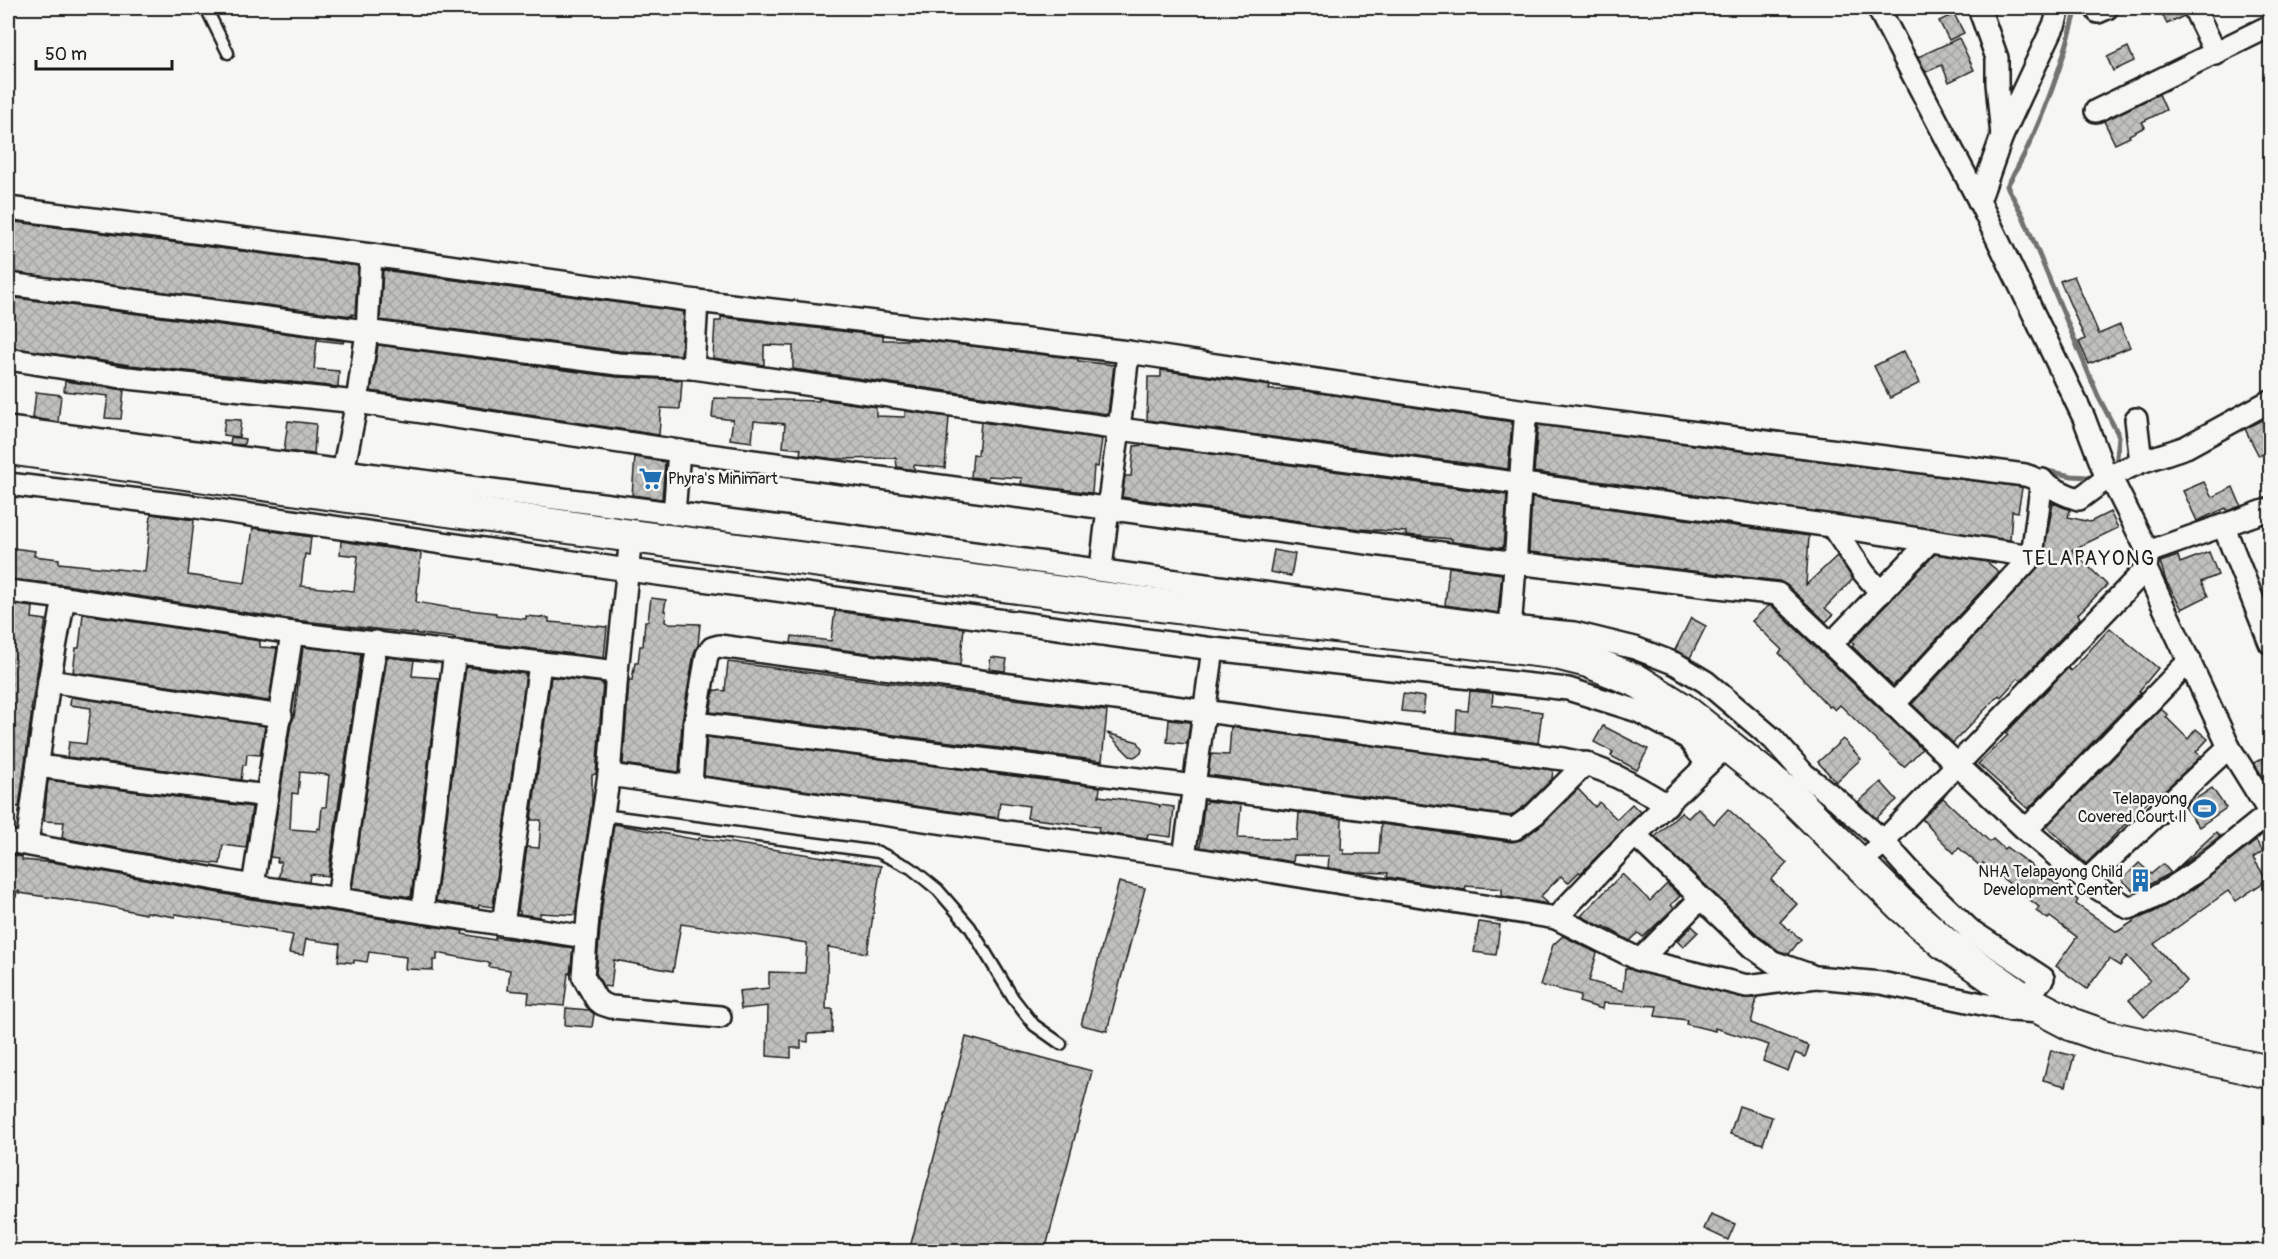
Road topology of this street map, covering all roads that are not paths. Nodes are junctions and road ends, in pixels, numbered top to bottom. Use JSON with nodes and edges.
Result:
{"nodes":[{"id":1,"x":206,"y":8,"type":"edge"},
{"id":2,"x":1878,"y":8,"type":"edge"},
{"id":3,"x":1979,"y":8,"type":"edge"},
{"id":4,"x":2059,"y":8,"type":"edge"},
{"id":5,"x":2194,"y":8,"type":"edge"},
{"id":6,"x":2271,"y":26,"type":"edge"},
{"id":7,"x":228,"y":53,"type":"dead end"},
{"id":8,"x":2217,"y":54,"type":"junction"},
{"id":9,"x":2096,"y":111,"type":"dead end"},
{"id":10,"x":2002,"y":136,"type":"junction"},
{"id":11,"x":1979,"y":201,"type":"junction"},
{"id":12,"x":8,"y":208,"type":"edge"},
{"id":13,"x":371,"y":255,"type":"junction"},
{"id":14,"x":8,"y":284,"type":"edge"},
{"id":15,"x":697,"y":301,"type":"junction"},
{"id":16,"x":367,"y":332,"type":"junction"},
{"id":17,"x":1128,"y":352,"type":"junction"},
{"id":18,"x":8,"y":359,"type":"edge"},
{"id":19,"x":693,"y":368,"type":"junction"},
{"id":20,"x":2271,"y":401,"type":"edge"},
{"id":21,"x":357,"y":402,"type":"junction"},
{"id":22,"x":1526,"y":411,"type":"junction"},
{"id":23,"x":2136,"y":418,"type":"dead end"},
{"id":24,"x":8,"y":428,"type":"edge"},
{"id":25,"x":1120,"y":429,"type":"junction"},
{"id":26,"x":8,"y":448,"type":"edge"},
{"id":27,"x":679,"y":451,"type":"junction"},
{"id":28,"x":2141,"y":462,"type":"junction"},
{"id":29,"x":343,"y":471,"type":"junction"},
{"id":30,"x":2110,"y":476,"type":"junction"},
{"id":31,"x":2042,"y":480,"type":"junction"},
{"id":32,"x":1519,"y":482,"type":"junction"},
{"id":33,"x":8,"y":484,"type":"edge"},
{"id":34,"x":1107,"y":507,"type":"junction"},
{"id":35,"x":2271,"y":509,"type":"edge"},
{"id":36,"x":674,"y":514,"type":"junction"},
{"id":37,"x":1832,"y":526,"type":"junction"},
{"id":38,"x":2224,"y":527,"type":"junction"},
{"id":39,"x":631,"y":536,"type":"junction"},
{"id":40,"x":1931,"y":540,"type":"junction"},
{"id":41,"x":2032,"y":556,"type":"junction"},
{"id":42,"x":2147,"y":560,"type":"junction"},
{"id":43,"x":1516,"y":563,"type":"junction"},
{"id":44,"x":628,"y":570,"type":"junction"},
{"id":45,"x":1101,"y":570,"type":"junction"},
{"id":46,"x":8,"y":591,"type":"edge"},
{"id":47,"x":1881,"y":593,"type":"junction"},
{"id":48,"x":64,"y":598,"type":"junction"},
{"id":49,"x":1510,"y":627,"type":"junction"},
{"id":50,"x":292,"y":633,"type":"junction"},
{"id":51,"x":376,"y":642,"type":"junction"},
{"id":52,"x":2271,"y":643,"type":"edge"},
{"id":53,"x":1832,"y":644,"type":"junction"},
{"id":54,"x":1213,"y":649,"type":"junction"},
{"id":55,"x":455,"y":652,"type":"junction"},
{"id":56,"x":2190,"y":660,"type":"junction"},
{"id":57,"x":540,"y":663,"type":"junction"},
{"id":58,"x":617,"y":672,"type":"junction"},
{"id":59,"x":49,"y":681,"type":"junction"},
{"id":60,"x":1893,"y":705,"type":"junction"},
{"id":61,"x":1205,"y":710,"type":"junction"},
{"id":62,"x":281,"y":716,"type":"junction"},
{"id":63,"x":695,"y":723,"type":"junction"},
{"id":64,"x":2229,"y":747,"type":"junction"},
{"id":65,"x":1717,"y":754,"type":"junction"},
{"id":66,"x":1586,"y":763,"type":"junction"},
{"id":67,"x":1957,"y":765,"type":"junction"},
{"id":68,"x":38,"y":766,"type":"junction"},
{"id":69,"x":609,"y":775,"type":"junction"},
{"id":70,"x":691,"y":785,"type":"junction"},
{"id":71,"x":1194,"y":786,"type":"junction"},
{"id":72,"x":267,"y":796,"type":"junction"},
{"id":73,"x":1667,"y":805,"type":"junction"},
{"id":74,"x":2270,"y":813,"type":"edge"},
{"id":75,"x":603,"y":815,"type":"junction"},
{"id":76,"x":2026,"y":830,"type":"junction"},
{"id":77,"x":1635,"y":835,"type":"junction"},
{"id":78,"x":1882,"y":840,"type":"junction"},
{"id":79,"x":17,"y":843,"type":"edge"},
{"id":80,"x":1184,"y":857,"type":"junction"},
{"id":81,"x":1862,"y":866,"type":"junction"},
{"id":82,"x":2086,"y":881,"type":"junction"},
{"id":83,"x":253,"y":886,"type":"junction"},
{"id":84,"x":338,"y":899,"type":"junction"},
{"id":85,"x":1700,"y":899,"type":"junction"},
{"id":86,"x":422,"y":912,"type":"junction"},
{"id":87,"x":1556,"y":918,"type":"junction"},
{"id":88,"x":503,"y":924,"type":"junction"},
{"id":89,"x":586,"y":937,"type":"junction"},
{"id":90,"x":1640,"y":960,"type":"junction"},
{"id":91,"x":1816,"y":977,"type":"junction"},
{"id":92,"x":2037,"y":1006,"type":"junction"},
{"id":93,"x":720,"y":1017,"type":"dead end"},
{"id":94,"x":1061,"y":1044,"type":"dead end"},
{"id":95,"x":2271,"y":1072,"type":"edge"}],
"edges":[{"from":1,"to":7,"type":"lane"},
{"from":2,"to":11,"type":"street"},
{"from":3,"to":10,"type":"street"},
{"from":4,"to":10,"type":"street"},
{"from":5,"to":8,"type":"street"},
{"from":6,"to":8,"type":"street"},
{"from":8,"to":9,"type":"street"},
{"from":10,"to":11,"type":"street"},
{"from":11,"to":30,"type":"street"},
{"from":12,"to":13,"type":"street"},
{"from":13,"to":15,"type":"street"},
{"from":13,"to":16,"type":"street"},
{"from":14,"to":16,"type":"street"},
{"from":15,"to":17,"type":"street"},
{"from":15,"to":19,"type":"street"},
{"from":16,"to":19,"type":"street"},
{"from":16,"to":21,"type":"street"},
{"from":17,"to":22,"type":"street"},
{"from":17,"to":25,"type":"street"},
{"from":18,"to":21,"type":"street"},
{"from":19,"to":25,"type":"street"},
{"from":20,"to":28,"type":"street"},
{"from":21,"to":27,"type":"street"},
{"from":21,"to":29,"type":"street"},
{"from":22,"to":31,"type":"street"},
{"from":22,"to":32,"type":"street"},
{"from":23,"to":28,"type":"street"},
{"from":24,"to":29,"type":"street"},
{"from":25,"to":32,"type":"street"},
{"from":25,"to":34,"type":"street"},
{"from":26,"to":39,"type":"street"},
{"from":27,"to":34,"type":"street"},
{"from":27,"to":36,"type":"street"},
{"from":28,"to":30,"type":"street"},
{"from":29,"to":36,"type":"street"},
{"from":30,"to":31,"type":"street"},
{"from":30,"to":42,"type":"street"},
{"from":31,"to":41,"type":"street"},
{"from":32,"to":37,"type":"street"},
{"from":32,"to":43,"type":"street"},
{"from":33,"to":44,"type":"street"},
{"from":34,"to":43,"type":"street"},
{"from":34,"to":45,"type":"street"},
{"from":35,"to":38,"type":"street"},
{"from":36,"to":45,"type":"street"},
{"from":37,"to":40,"type":"street"},
{"from":37,"to":47,"type":"street"},
{"from":38,"to":42,"type":"street"},
{"from":38,"to":52,"type":"street"},
{"from":39,"to":44,"type":"street"},
{"from":39,"to":65,"type":"street"},
{"from":40,"to":41,"type":"street"},
{"from":40,"to":47,"type":"street"},
{"from":41,"to":60,"type":"street"},
{"from":42,"to":56,"type":"street"},
{"from":42,"to":67,"type":"street"},
{"from":43,"to":49,"type":"street"},
{"from":43,"to":53,"type":"street"},
{"from":44,"to":54,"type":"street"},
{"from":44,"to":58,"type":"street"},
{"from":45,"to":49,"type":"street"},
{"from":46,"to":48,"type":"street"},
{"from":47,"to":53,"type":"street"},
{"from":48,"to":50,"type":"street"},
{"from":48,"to":59,"type":"street"},
{"from":49,"to":78,"type":"street"},
{"from":50,"to":51,"type":"street"},
{"from":50,"to":62,"type":"street"},
{"from":51,"to":55,"type":"street"},
{"from":51,"to":84,"type":"street"},
{"from":53,"to":60,"type":"street"},
{"from":54,"to":61,"type":"street"},
{"from":54,"to":65,"type":"street"},
{"from":55,"to":57,"type":"street"},
{"from":55,"to":86,"type":"street"},
{"from":56,"to":64,"type":"street"},
{"from":56,"to":76,"type":"street"},
{"from":57,"to":58,"type":"street"},
{"from":57,"to":88,"type":"street"},
{"from":58,"to":69,"type":"street"},
{"from":59,"to":62,"type":"street"},
{"from":59,"to":68,"type":"street"},
{"from":60,"to":67,"type":"street"},
{"from":61,"to":63,"type":"street"},
{"from":61,"to":66,"type":"street"},
{"from":61,"to":71,"type":"street"},
{"from":62,"to":72,"type":"street"},
{"from":63,"to":70,"type":"street"},
{"from":63,"to":71,"type":"street"},
{"from":64,"to":74,"type":"street"},
{"from":64,"to":82,"type":"street"},
{"from":65,"to":73,"type":"street"},
{"from":65,"to":81,"type":"street"},
{"from":66,"to":71,"type":"street"},
{"from":66,"to":73,"type":"street"},
{"from":67,"to":76,"type":"street"},
{"from":67,"to":78,"type":"street"},
{"from":68,"to":72,"type":"street"},
{"from":68,"to":79,"type":"street"},
{"from":69,"to":70,"type":"street"},
{"from":69,"to":75,"type":"street"},
{"from":70,"to":80,"type":"street"},
{"from":71,"to":80,"type":"street"},
{"from":72,"to":83,"type":"street"},
{"from":73,"to":77,"type":"street"},
{"from":74,"to":82,"type":"street"},
{"from":75,"to":89,"type":"street"},
{"from":75,"to":94,"type":"lane"},
{"from":76,"to":82,"type":"street"},
{"from":77,"to":85,"type":"street"},
{"from":77,"to":87,"type":"street"},
{"from":78,"to":81,"type":"street"},
{"from":78,"to":92,"type":"street"},
{"from":79,"to":83,"type":"street"},
{"from":80,"to":87,"type":"street"},
{"from":81,"to":92,"type":"street"},
{"from":83,"to":84,"type":"street"},
{"from":84,"to":86,"type":"street"},
{"from":85,"to":90,"type":"street"},
{"from":85,"to":91,"type":"street"},
{"from":86,"to":88,"type":"street"},
{"from":87,"to":90,"type":"street"},
{"from":88,"to":89,"type":"street"},
{"from":89,"to":93,"type":"street"},
{"from":90,"to":91,"type":"street"},
{"from":91,"to":92,"type":"street"},
{"from":92,"to":95,"type":"street"}]}
